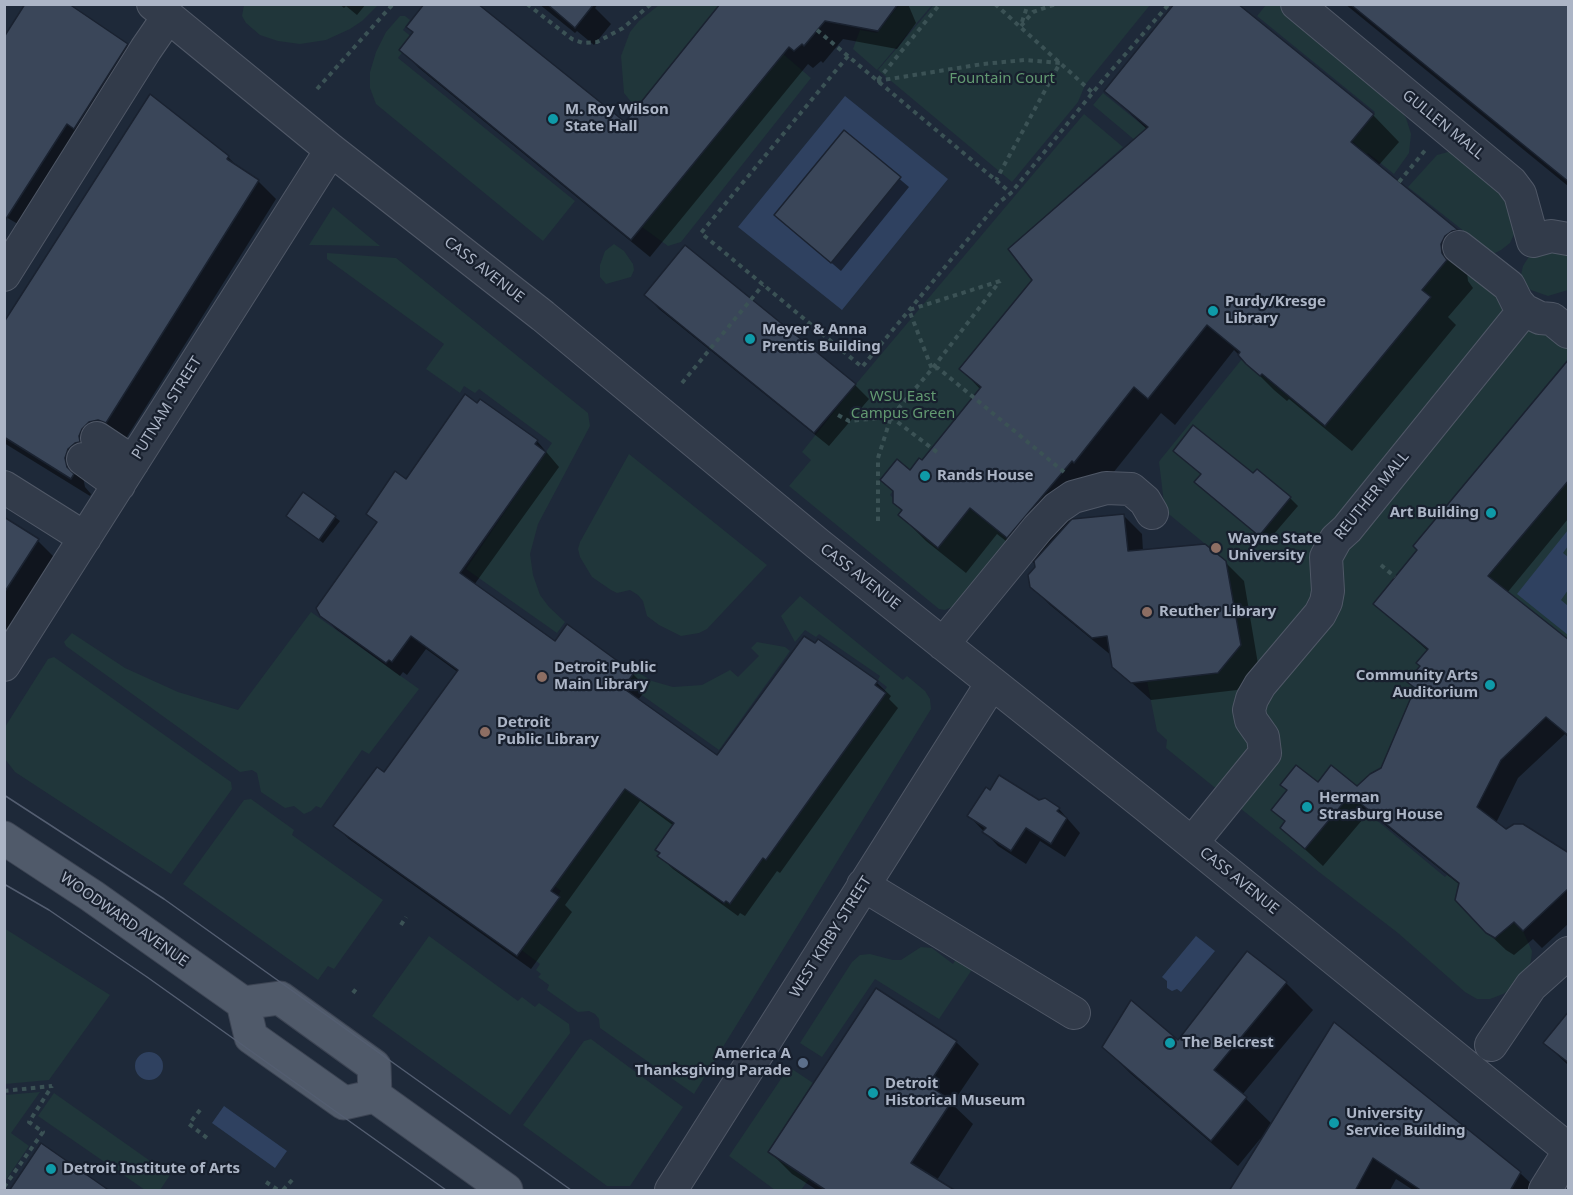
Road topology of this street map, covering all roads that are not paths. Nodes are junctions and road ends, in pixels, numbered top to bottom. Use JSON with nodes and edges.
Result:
{"nodes":[{"id":1,"x":1297,"y":4,"type":"edge"},
{"id":2,"x":160,"y":11,"type":"edge"},
{"id":3,"x":331,"y":150,"type":"junction"},
{"id":4,"x":1569,"y":238,"type":"edge"},
{"id":5,"x":1533,"y":241,"type":"junction"},
{"id":6,"x":1459,"y":247,"type":"dead end"},
{"id":7,"x":4,"y":275,"type":"edge"},
{"id":8,"x":1544,"y":312,"type":"edge"},
{"id":9,"x":90,"y":448,"type":"dead end"},
{"id":10,"x":126,"y":474,"type":"junction"},
{"id":11,"x":4,"y":487,"type":"edge"},
{"id":12,"x":1152,"y":513,"type":"dead end"},
{"id":13,"x":86,"y":538,"type":"junction"},
{"id":14,"x":943,"y":644,"type":"junction"},
{"id":15,"x":4,"y":665,"type":"edge"},
{"id":16,"x":992,"y":683,"type":"junction"},
{"id":17,"x":4,"y":838,"type":"edge"},
{"id":18,"x":1192,"y":843,"type":"junction"},
{"id":19,"x":863,"y":885,"type":"junction"},
{"id":20,"x":1569,"y":953,"type":"edge"},
{"id":21,"x":243,"y":1003,"type":"junction"},
{"id":22,"x":1074,"y":1013,"type":"dead end"},
{"id":23,"x":1491,"y":1045,"type":"dead end"},
{"id":24,"x":375,"y":1096,"type":"junction"},
{"id":25,"x":1569,"y":1151,"type":"edge"},
{"id":26,"x":506,"y":1191,"type":"edge"},
{"id":27,"x":671,"y":1191,"type":"edge"},
{"id":28,"x":1545,"y":1191,"type":"edge"}],
"edges":[{"from":1,"to":5,"type":"street","name":"GULLEN MALL"},
{"from":2,"to":3,"type":"street","name":"CASS AVENUE"},
{"from":2,"to":7,"type":"street"},
{"from":3,"to":10,"type":"street","name":"PUTNAM STREET"},
{"from":3,"to":14,"type":"street","name":"CASS AVENUE"},
{"from":4,"to":5,"type":"street"},
{"from":5,"to":8,"type":"street","name":"REUTHER MALL"},
{"from":6,"to":8,"type":"street"},
{"from":8,"to":18,"type":"street","name":"REUTHER MALL"},
{"from":9,"to":10,"type":"street"},
{"from":10,"to":13,"type":"street","name":"PUTNAM STREET"},
{"from":11,"to":13,"type":"street"},
{"from":12,"to":14,"type":"street"},
{"from":13,"to":15,"type":"street","name":"PUTNAM STREET"},
{"from":14,"to":16,"type":"street","name":"CASS AVENUE"},
{"from":16,"to":18,"type":"street","name":"CASS AVENUE"},
{"from":16,"to":19,"type":"street","name":"WEST KIRBY STREET"},
{"from":17,"to":21,"type":"main road","name":"WOODWARD AVENUE"},
{"from":18,"to":25,"type":"street","name":"CASS AVENUE"},
{"from":19,"to":22,"type":"street"},
{"from":19,"to":27,"type":"street","name":"WEST KIRBY STREET"},
{"from":20,"to":23,"type":"street"},
{"from":21,"to":24,"type":"main road"},
{"from":21,"to":24,"type":"main road"},
{"from":24,"to":26,"type":"main road"},
{"from":25,"to":28,"type":"street"}]}
